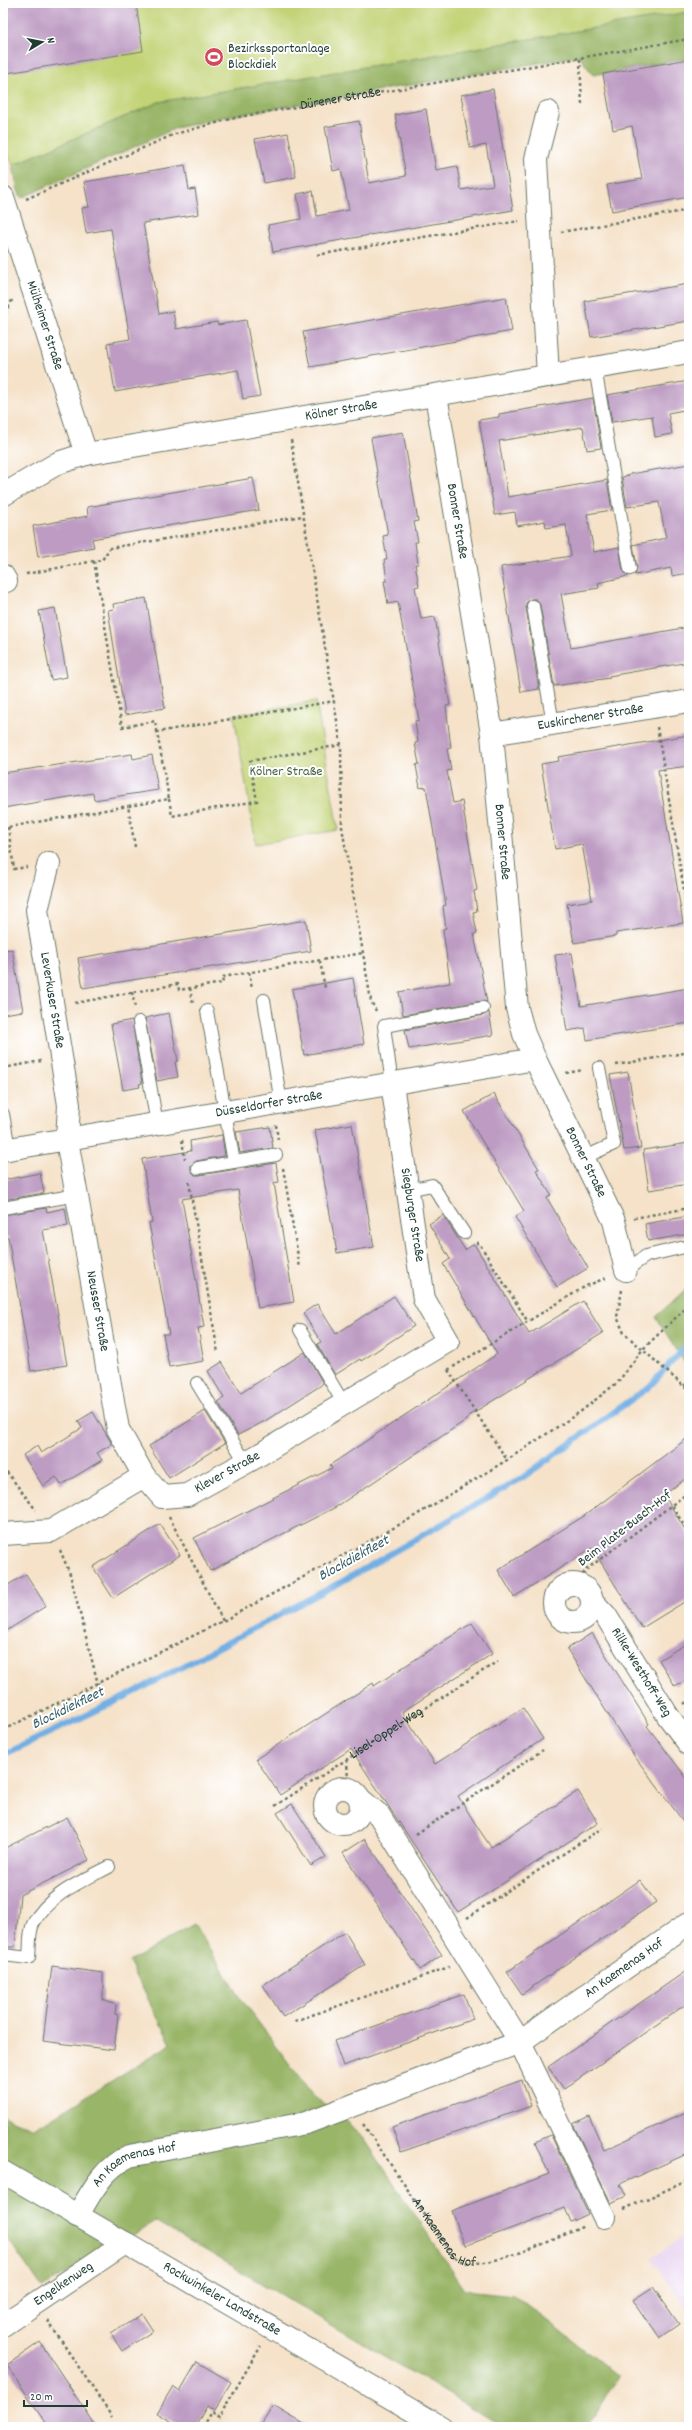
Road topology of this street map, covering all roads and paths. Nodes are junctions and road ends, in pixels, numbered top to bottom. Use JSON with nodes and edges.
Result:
{"nodes":[{"id":1,"x":689,"y":39,"type":"edge"},
{"id":2,"x":580,"y":59,"type":"junction"},
{"id":3,"x":582,"y":106,"type":"dead end"},
{"id":4,"x":548,"y":112,"type":"dead end"},
{"id":5,"x":5,"y":202,"type":"edge"},
{"id":6,"x":689,"y":210,"type":"edge"},
{"id":7,"x":540,"y":227,"type":"junction"},
{"id":8,"x":317,"y":255,"type":"dead end"},
{"id":9,"x":689,"y":352,"type":"edge"},
{"id":10,"x":596,"y":368,"type":"junction"},
{"id":11,"x":548,"y":376,"type":"junction"},
{"id":12,"x":436,"y":395,"type":"junction"},
{"id":13,"x":287,"y":420,"type":"junction"},
{"id":14,"x":86,"y":454,"type":"junction"},
{"id":15,"x":3,"y":494,"type":"edge"},
{"id":16,"x":303,"y":516,"type":"junction"},
{"id":17,"x":94,"y":561,"type":"junction"},
{"id":18,"x":630,"y":569,"type":"dead end"},
{"id":19,"x":4,"y":579,"type":"edge"},
{"id":20,"x":533,"y":606,"type":"dead end"},
{"id":21,"x":334,"y":701,"type":"junction"},
{"id":22,"x":689,"y":701,"type":"edge"},
{"id":23,"x":653,"y":707,"type":"junction"},
{"id":24,"x":553,"y":724,"type":"junction"},
{"id":25,"x":157,"y":732,"type":"junction"},
{"id":26,"x":492,"y":734,"type":"junction"},
{"id":27,"x":341,"y":745,"type":"junction"},
{"id":28,"x":169,"y":799,"type":"junction"},
{"id":29,"x":128,"y":806,"type":"junction"},
{"id":30,"x":8,"y":827,"type":"junction"},
{"id":31,"x":3,"y":828,"type":"edge"},
{"id":32,"x":135,"y":847,"type":"dead end"},
{"id":33,"x":49,"y":863,"type":"dead end"},
{"id":34,"x":14,"y":869,"type":"dead end"},
{"id":35,"x":689,"y":920,"type":"edge"},
{"id":36,"x":363,"y":953,"type":"junction"},
{"id":37,"x":320,"y":961,"type":"junction"},
{"id":38,"x":325,"y":988,"type":"dead end"},
{"id":39,"x":264,"y":1000,"type":"dead end"},
{"id":40,"x":53,"y":1007,"type":"junction"},
{"id":41,"x":483,"y":1008,"type":"dead end"},
{"id":42,"x":207,"y":1011,"type":"dead end"},
{"id":43,"x":139,"y":1022,"type":"dead end"},
{"id":44,"x":384,"y":1026,"type":"junction"},
{"id":45,"x":61,"y":1058,"type":"junction"},
{"id":46,"x":535,"y":1059,"type":"junction"},
{"id":47,"x":3,"y":1068,"type":"edge"},
{"id":48,"x":599,"y":1068,"type":"dead end"},
{"id":49,"x":392,"y":1084,"type":"junction"},
{"id":50,"x":277,"y":1103,"type":"junction"},
{"id":51,"x":225,"y":1112,"type":"junction"},
{"id":52,"x":3,"y":1114,"type":"edge"},
{"id":53,"x":178,"y":1120,"type":"junction"},
{"id":54,"x":157,"y":1124,"type":"junction"},
{"id":55,"x":67,"y":1140,"type":"junction"},
{"id":56,"x":6,"y":1150,"type":"edge"},
{"id":57,"x":279,"y":1154,"type":"junction"},
{"id":58,"x":583,"y":1158,"type":"junction"},
{"id":59,"x":234,"y":1162,"type":"junction"},
{"id":60,"x":186,"y":1163,"type":"dead end"},
{"id":61,"x":198,"y":1168,"type":"dead end"},
{"id":62,"x":188,"y":1177,"type":"dead end"},
{"id":63,"x":408,"y":1190,"type":"junction"},
{"id":64,"x":76,"y":1195,"type":"junction"},
{"id":65,"x":3,"y":1208,"type":"edge"},
{"id":66,"x":689,"y":1208,"type":"edge"},
{"id":67,"x":614,"y":1221,"type":"junction"},
{"id":68,"x":464,"y":1233,"type":"joint"},
{"id":69,"x":689,"y":1246,"type":"edge"},
{"id":70,"x":300,"y":1268,"type":"dead end"},
{"id":71,"x":626,"y":1270,"type":"junction"},
{"id":72,"x":689,"y":1305,"type":"edge"},
{"id":73,"x":528,"y":1322,"type":"junction"},
{"id":74,"x":300,"y":1330,"type":"dead end"},
{"id":75,"x":441,"y":1345,"type":"junction"},
{"id":76,"x":643,"y":1349,"type":"junction"},
{"id":77,"x":218,"y":1353,"type":"dead end"},
{"id":78,"x":448,"y":1370,"type":"junction"},
{"id":79,"x":689,"y":1380,"type":"edge"},
{"id":80,"x":197,"y":1383,"type":"dead end"},
{"id":81,"x":684,"y":1386,"type":"junction"},
{"id":82,"x":689,"y":1391,"type":"edge"},
{"id":83,"x":344,"y":1404,"type":"junction"},
{"id":84,"x":507,"y":1460,"type":"junction"},
{"id":85,"x":246,"y":1463,"type":"junction"},
{"id":86,"x":4,"y":1468,"type":"edge"},
{"id":87,"x":144,"y":1476,"type":"junction"},
{"id":88,"x":689,"y":1492,"type":"edge"},
{"id":89,"x":162,"y":1497,"type":"junction"},
{"id":90,"x":672,"y":1506,"type":"junction"},
{"id":91,"x":3,"y":1519,"type":"edge"},
{"id":92,"x":51,"y":1531,"type":"junction"},
{"id":93,"x":689,"y":1533,"type":"edge"},
{"id":94,"x":3,"y":1534,"type":"edge"},
{"id":95,"x":575,"y":1584,"type":"junction"},
{"id":96,"x":592,"y":1601,"type":"junction"},
{"id":97,"x":223,"y":1621,"type":"junction"},
{"id":98,"x":498,"y":1661,"type":"dead end"},
{"id":99,"x":98,"y":1684,"type":"junction"},
{"id":100,"x":3,"y":1730,"type":"edge"},
{"id":101,"x":689,"y":1744,"type":"edge"},
{"id":102,"x":543,"y":1750,"type":"dead end"},
{"id":103,"x":347,"y":1759,"type":"junction"},
{"id":104,"x":355,"y":1794,"type":"joint"},
{"id":105,"x":276,"y":1806,"type":"dead end"},
{"id":106,"x":602,"y":1828,"type":"dead end"},
{"id":107,"x":398,"y":1845,"type":"junction"},
{"id":108,"x":109,"y":1867,"type":"dead end"},
{"id":109,"x":689,"y":1922,"type":"edge"},
{"id":110,"x":451,"y":1929,"type":"junction"},
{"id":111,"x":3,"y":1954,"type":"edge"},
{"id":112,"x":470,"y":1959,"type":"junction"},
{"id":113,"x":295,"y":2021,"type":"dead end"},
{"id":114,"x":520,"y":2042,"type":"junction"},
{"id":115,"x":351,"y":2106,"type":"junction"},
{"id":116,"x":3,"y":2172,"type":"edge"},
{"id":117,"x":689,"y":2180,"type":"edge"},
{"id":118,"x":77,"y":2216,"type":"junction"},
{"id":119,"x":604,"y":2218,"type":"junction"},
{"id":120,"x":125,"y":2243,"type":"junction"},
{"id":121,"x":36,"y":2302,"type":"junction"},
{"id":122,"x":3,"y":2325,"type":"edge"},
{"id":123,"x":272,"y":2328,"type":"junction"},
{"id":124,"x":112,"y":2417,"type":"dead end"},
{"id":125,"x":202,"y":2427,"type":"edge"},
{"id":126,"x":441,"y":2427,"type":"edge"}],
"edges":[{"from":1,"to":2,"type":"path","name":"Dürener Straße"},
{"from":2,"to":3,"type":"path"},
{"from":2,"to":5,"type":"path","name":"Dürener Straße"},
{"from":4,"to":7,"type":"street"},
{"from":5,"to":14,"type":"street","name":"Mülheimer Straße"},
{"from":6,"to":7,"type":"path"},
{"from":7,"to":8,"type":"path"},
{"from":7,"to":11,"type":"street"},
{"from":9,"to":10,"type":"street","name":"Kölner Straße"},
{"from":10,"to":11,"type":"street","name":"Kölner Straße"},
{"from":10,"to":18,"type":"lane"},
{"from":11,"to":12,"type":"street","name":"Kölner Straße"},
{"from":12,"to":13,"type":"street","name":"Kölner Straße"},
{"from":12,"to":26,"type":"street","name":"Bonner Straße"},
{"from":13,"to":14,"type":"street","name":"Kölner Straße"},
{"from":13,"to":16,"type":"path"},
{"from":14,"to":15,"type":"street","name":"Kölner Straße"},
{"from":16,"to":17,"type":"path"},
{"from":16,"to":21,"type":"path"},
{"from":17,"to":19,"type":"path"},
{"from":17,"to":25,"type":"path"},
{"from":20,"to":24,"type":"lane"},
{"from":21,"to":25,"type":"path"},
{"from":21,"to":27,"type":"path"},
{"from":22,"to":23,"type":"street","name":"Euskirchener Straße"},
{"from":23,"to":24,"type":"street","name":"Euskirchener Straße"},
{"from":23,"to":35,"type":"path"},
{"from":24,"to":26,"type":"street","name":"Euskirchener Straße"},
{"from":25,"to":28,"type":"path"},
{"from":26,"to":46,"type":"street","name":"Bonner Straße"},
{"from":27,"to":28,"type":"path"},
{"from":27,"to":36,"type":"path"},
{"from":28,"to":29,"type":"path"},
{"from":29,"to":30,"type":"path"},
{"from":29,"to":32,"type":"path"},
{"from":30,"to":31,"type":"path"},
{"from":30,"to":34,"type":"path"},
{"from":33,"to":40,"type":"street","name":"Leverkuser Straße"},
{"from":36,"to":37,"type":"path"},
{"from":36,"to":44,"type":"path"},
{"from":37,"to":38,"type":"path"},
{"from":37,"to":40,"type":"path"},
{"from":39,"to":50,"type":"lane"},
{"from":40,"to":45,"type":"street","name":"Leverkuser Straße"},
{"from":41,"to":44,"type":"lane"},
{"from":42,"to":51,"type":"lane"},
{"from":43,"to":54,"type":"lane"},
{"from":44,"to":49,"type":"lane"},
{"from":45,"to":47,"type":"path"},
{"from":45,"to":55,"type":"street","name":"Leverkuser Straße"},
{"from":46,"to":49,"type":"street","name":"Düsseldorfer Straße"},
{"from":46,"to":58,"type":"street","name":"Bonner Straße"},
{"from":48,"to":58,"type":"lane"},
{"from":49,"to":50,"type":"street","name":"Düsseldorfer Straße"},
{"from":49,"to":63,"type":"street","name":"Siegburger Straße"},
{"from":50,"to":51,"type":"street","name":"Düsseldorfer Straße"},
{"from":50,"to":57,"type":"path"},
{"from":51,"to":53,"type":"street","name":"Düsseldorfer Straße"},
{"from":51,"to":59,"type":"lane"},
{"from":52,"to":56,"type":"lane"},
{"from":53,"to":54,"type":"street","name":"Düsseldorfer Straße"},
{"from":53,"to":60,"type":"path"},
{"from":54,"to":55,"type":"street","name":"Düsseldorfer Straße"},
{"from":55,"to":56,"type":"street","name":"Düsseldorfer Straße"},
{"from":55,"to":64,"type":"street","name":"Neusser Straße"},
{"from":57,"to":59,"type":"lane"},
{"from":57,"to":70,"type":"path"},
{"from":58,"to":67,"type":"street","name":"Bonner Straße"},
{"from":59,"to":61,"type":"lane"},
{"from":62,"to":77,"type":"path"},
{"from":63,"to":68,"type":"lane"},
{"from":63,"to":75,"type":"street","name":"Siegburger Straße"},
{"from":64,"to":65,"type":"lane"},
{"from":64,"to":87,"type":"street","name":"Neusser Straße"},
{"from":66,"to":67,"type":"path"},
{"from":67,"to":71,"type":"street","name":"Bonner Straße"},
{"from":68,"to":73,"type":"path"},
{"from":69,"to":71,"type":"lane"},
{"from":71,"to":73,"type":"path"},
{"from":71,"to":76,"type":"path"},
{"from":72,"to":76,"type":"path"},
{"from":73,"to":78,"type":"path"},
{"from":74,"to":83,"type":"lane"},
{"from":75,"to":78,"type":"path"},
{"from":75,"to":83,"type":"street","name":"Klever Straße"},
{"from":76,"to":81,"type":"path"},
{"from":76,"to":84,"type":"path"},
{"from":78,"to":84,"type":"path"},
{"from":79,"to":81,"type":"path"},
{"from":80,"to":85,"type":"lane"},
{"from":81,"to":82,"type":"path"},
{"from":83,"to":85,"type":"street","name":"Klever Straße"},
{"from":84,"to":97,"type":"path"},
{"from":85,"to":89,"type":"street","name":"Klever Straße"},
{"from":86,"to":91,"type":"path"},
{"from":86,"to":92,"type":"path"},
{"from":87,"to":89,"type":"street"},
{"from":87,"to":92,"type":"street"},
{"from":88,"to":90,"type":"path","name":"Beim Plate-Busch-Hof"},
{"from":89,"to":97,"type":"path"},
{"from":90,"to":93,"type":"path"},
{"from":90,"to":95,"type":"path","name":"Beim Plate-Busch-Hof"},
{"from":92,"to":94,"type":"street"},
{"from":92,"to":99,"type":"path"},
{"from":95,"to":96,"type":"street","name":"Rilke-Westhoff-Weg"},
{"from":95,"to":96,"type":"street"},
{"from":96,"to":101,"type":"street","name":"Rilke-Westhoff-Weg"},
{"from":97,"to":99,"type":"path"},
{"from":98,"to":103,"type":"path","name":"Lisel-Oppel-Weg"},
{"from":99,"to":100,"type":"path"},
{"from":102,"to":107,"type":"path"},
{"from":103,"to":104,"type":"path"},
{"from":103,"to":105,"type":"path","name":"Lisel-Oppel-Weg"},
{"from":104,"to":107,"type":"street"},
{"from":106,"to":110,"type":"path"},
{"from":107,"to":110,"type":"street"},
{"from":108,"to":111,"type":"lane"},
{"from":109,"to":114,"type":"street","name":"An Kaemenas Hof"},
{"from":110,"to":112,"type":"street"},
{"from":112,"to":113,"type":"path"},
{"from":112,"to":114,"type":"street"},
{"from":114,"to":115,"type":"street","name":"An Kaemenas Hof"},
{"from":114,"to":119,"type":"street"},
{"from":115,"to":118,"type":"street","name":"An Kaemenas Hof"},
{"from":115,"to":119,"type":"path","name":"An Kaemenas Hof"},
{"from":116,"to":118,"type":"street","name":"Rockwinkeler Landstraße"},
{"from":117,"to":119,"type":"path","name":"An Kaemenas Hof"},
{"from":118,"to":120,"type":"street","name":"Rockwinkeler Landstraße"},
{"from":120,"to":121,"type":"street","name":"Engelkenweg"},
{"from":120,"to":123,"type":"street","name":"Rockwinkeler Landstraße"},
{"from":121,"to":122,"type":"street","name":"Engelkenweg"},
{"from":121,"to":124,"type":"path"},
{"from":123,"to":125,"type":"path"},
{"from":123,"to":126,"type":"street","name":"Rockwinkeler Landstraße"}]}
